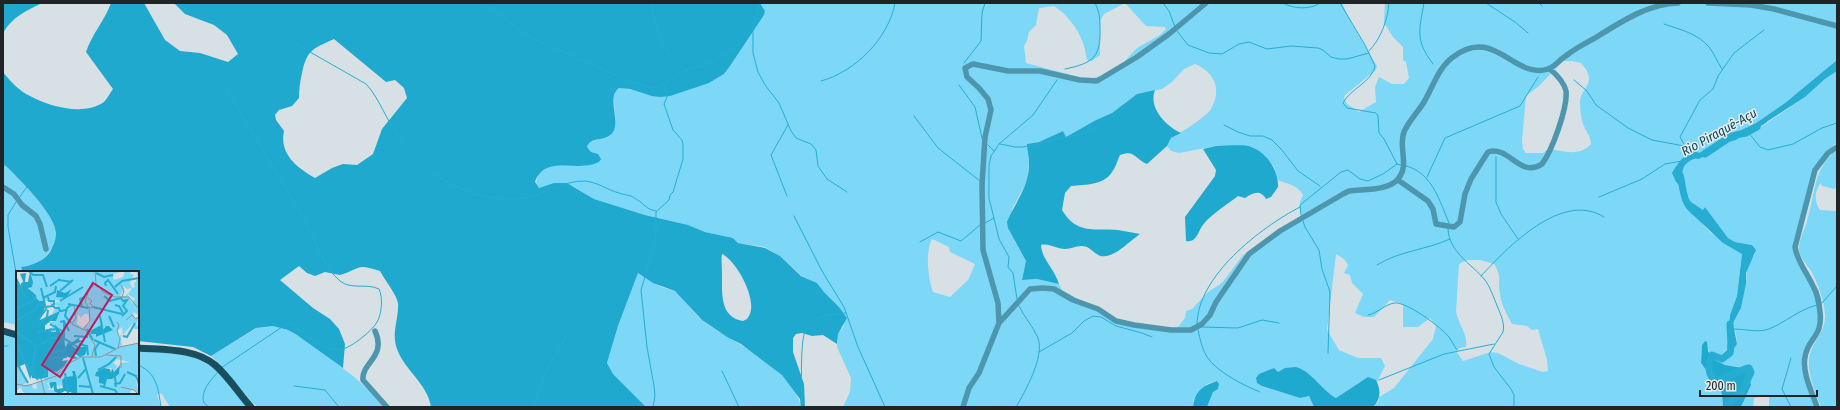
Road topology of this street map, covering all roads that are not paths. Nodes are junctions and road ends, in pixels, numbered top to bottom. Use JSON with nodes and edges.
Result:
{"nodes":[{"id":1,"x":1206,"y":3,"type":"edge"},
{"id":2,"x":1678,"y":3,"type":"edge"},
{"id":3,"x":1708,"y":3,"type":"edge"},
{"id":4,"x":1837,"y":26,"type":"edge"},
{"id":5,"x":1550,"y":69,"type":"junction"},
{"id":6,"x":1837,"y":146,"type":"edge"},
{"id":7,"x":1398,"y":180,"type":"junction"},
{"id":8,"x":3,"y":187,"type":"edge"},
{"id":9,"x":46,"y":249,"type":"dead end"},
{"id":10,"x":999,"y":323,"type":"junction"},
{"id":11,"x":3,"y":331,"type":"edge"},
{"id":12,"x":375,"y":331,"type":"dead end"},
{"id":13,"x":16,"y":335,"type":"edge"},
{"id":14,"x":139,"y":348,"type":"edge"},
{"id":15,"x":251,"y":407,"type":"edge"},
{"id":16,"x":387,"y":407,"type":"edge"},
{"id":17,"x":963,"y":407,"type":"edge"},
{"id":18,"x":1818,"y":407,"type":"edge"}],
"edges":[{"from":1,"to":10,"type":"street"},
{"from":2,"to":5,"type":"street"},
{"from":3,"to":4,"type":"street"},
{"from":5,"to":7,"type":"street"},
{"from":5,"to":7,"type":"street"},
{"from":6,"to":18,"type":"street"},
{"from":7,"to":10,"type":"street"},
{"from":8,"to":9,"type":"street"},
{"from":10,"to":17,"type":"street"},
{"from":11,"to":13,"type":"main road"},
{"from":12,"to":16,"type":"street"},
{"from":14,"to":15,"type":"main road"}]}
